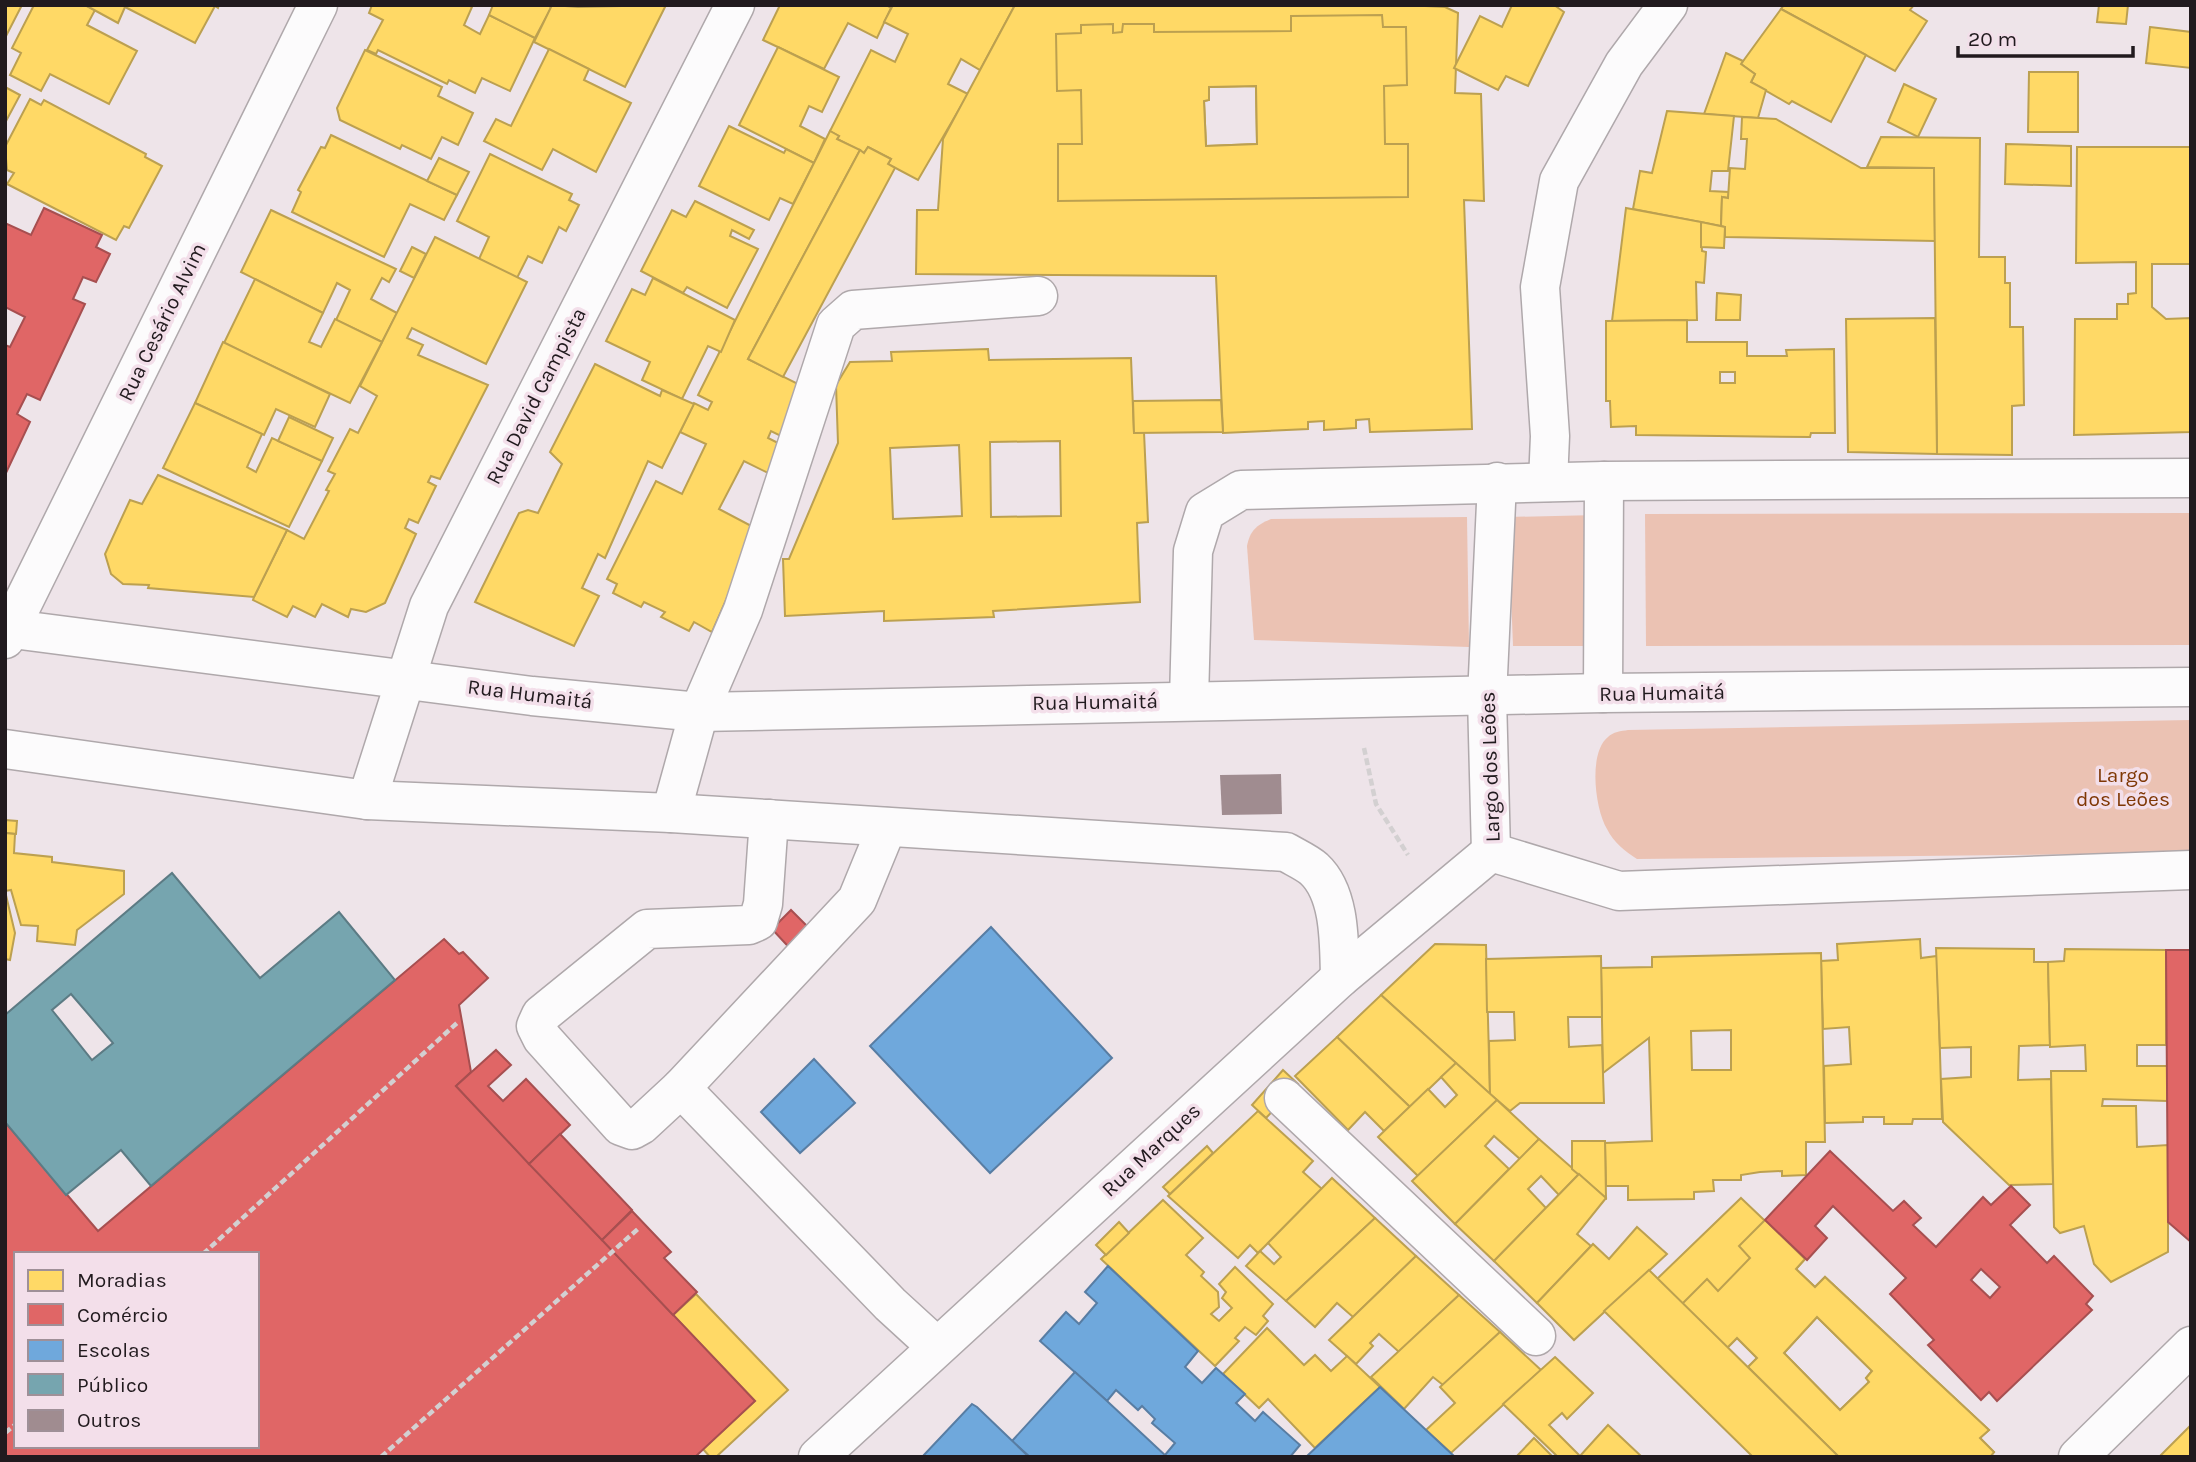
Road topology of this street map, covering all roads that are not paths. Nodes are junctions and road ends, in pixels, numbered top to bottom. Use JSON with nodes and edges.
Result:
{"nodes":[{"id":1,"x":318,"y":5,"type":"edge"},
{"id":2,"x":735,"y":5,"type":"edge"},
{"id":3,"x":1668,"y":5,"type":"edge"},
{"id":4,"x":1038,"y":296,"type":"dead end"},
{"id":5,"x":2191,"y":478,"type":"edge"},
{"id":6,"x":1604,"y":481,"type":"junction"},
{"id":7,"x":1497,"y":482,"type":"junction"},
{"id":8,"x":1548,"y":482,"type":"junction"},
{"id":9,"x":7,"y":632,"type":"edge"},
{"id":10,"x":407,"y":678,"type":"junction"},
{"id":11,"x":2191,"y":687,"type":"edge"},
{"id":12,"x":1603,"y":693,"type":"junction"},
{"id":13,"x":1487,"y":697,"type":"junction"},
{"id":14,"x":1189,"y":700,"type":"junction"},
{"id":15,"x":699,"y":712,"type":"junction"},
{"id":16,"x":5,"y":749,"type":"edge"},
{"id":17,"x":367,"y":800,"type":"junction"},
{"id":18,"x":670,"y":813,"type":"junction"},
{"id":19,"x":769,"y":819,"type":"junction"},
{"id":20,"x":887,"y":827,"type":"junction"},
{"id":21,"x":1491,"y":852,"type":"junction"},
{"id":22,"x":2191,"y":870,"type":"edge"},
{"id":23,"x":1340,"y":978,"type":"junction"},
{"id":24,"x":1268,"y":1081,"type":"junction"},
{"id":25,"x":681,"y":1088,"type":"junction"},
{"id":26,"x":1536,"y":1336,"type":"dead end"},
{"id":27,"x":2191,"y":1346,"type":"edge"},
{"id":28,"x":937,"y":1347,"type":"junction"},
{"id":29,"x":818,"y":1457,"type":"edge"},
{"id":30,"x":2078,"y":1457,"type":"edge"}],
"edges":[{"from":1,"to":9,"type":"street","name":"Rua Cesário Alvim"},
{"from":2,"to":10,"type":"street","name":"Rua David Campista"},
{"from":3,"to":8,"type":"street"},
{"from":4,"to":15,"type":"street"},
{"from":5,"to":6,"type":"street"},
{"from":6,"to":8,"type":"street"},
{"from":6,"to":12,"type":"street"},
{"from":7,"to":8,"type":"street"},
{"from":7,"to":13,"type":"street","name":"Largo dos Leões"},
{"from":7,"to":14,"type":"street"},
{"from":9,"to":10,"type":"street","name":"Rua Humaitá"},
{"from":10,"to":15,"type":"street","name":"Rua Humaitá"},
{"from":10,"to":17,"type":"street","name":"Rua David Campista"},
{"from":11,"to":12,"type":"street","name":"Rua Humaitá"},
{"from":12,"to":13,"type":"street","name":"Rua Humaitá"},
{"from":13,"to":14,"type":"street","name":"Rua Humaitá"},
{"from":13,"to":21,"type":"street","name":"Largo dos Leões"},
{"from":14,"to":15,"type":"street","name":"Rua Humaitá"},
{"from":15,"to":18,"type":"street"},
{"from":16,"to":17,"type":"street"},
{"from":17,"to":18,"type":"street"},
{"from":18,"to":19,"type":"street"},
{"from":19,"to":20,"type":"street"},
{"from":19,"to":25,"type":"street"},
{"from":20,"to":23,"type":"street"},
{"from":20,"to":25,"type":"street"},
{"from":21,"to":22,"type":"street","name":"Largo dos Leões"},
{"from":21,"to":23,"type":"street","name":"Rua Marques"},
{"from":23,"to":24,"type":"street","name":"Rua Marques"},
{"from":24,"to":26,"type":"street"},
{"from":24,"to":28,"type":"street","name":"Rua Marques"},
{"from":25,"to":28,"type":"street"},
{"from":27,"to":30,"type":"street"},
{"from":28,"to":29,"type":"street","name":"Rua Marques"}]}
